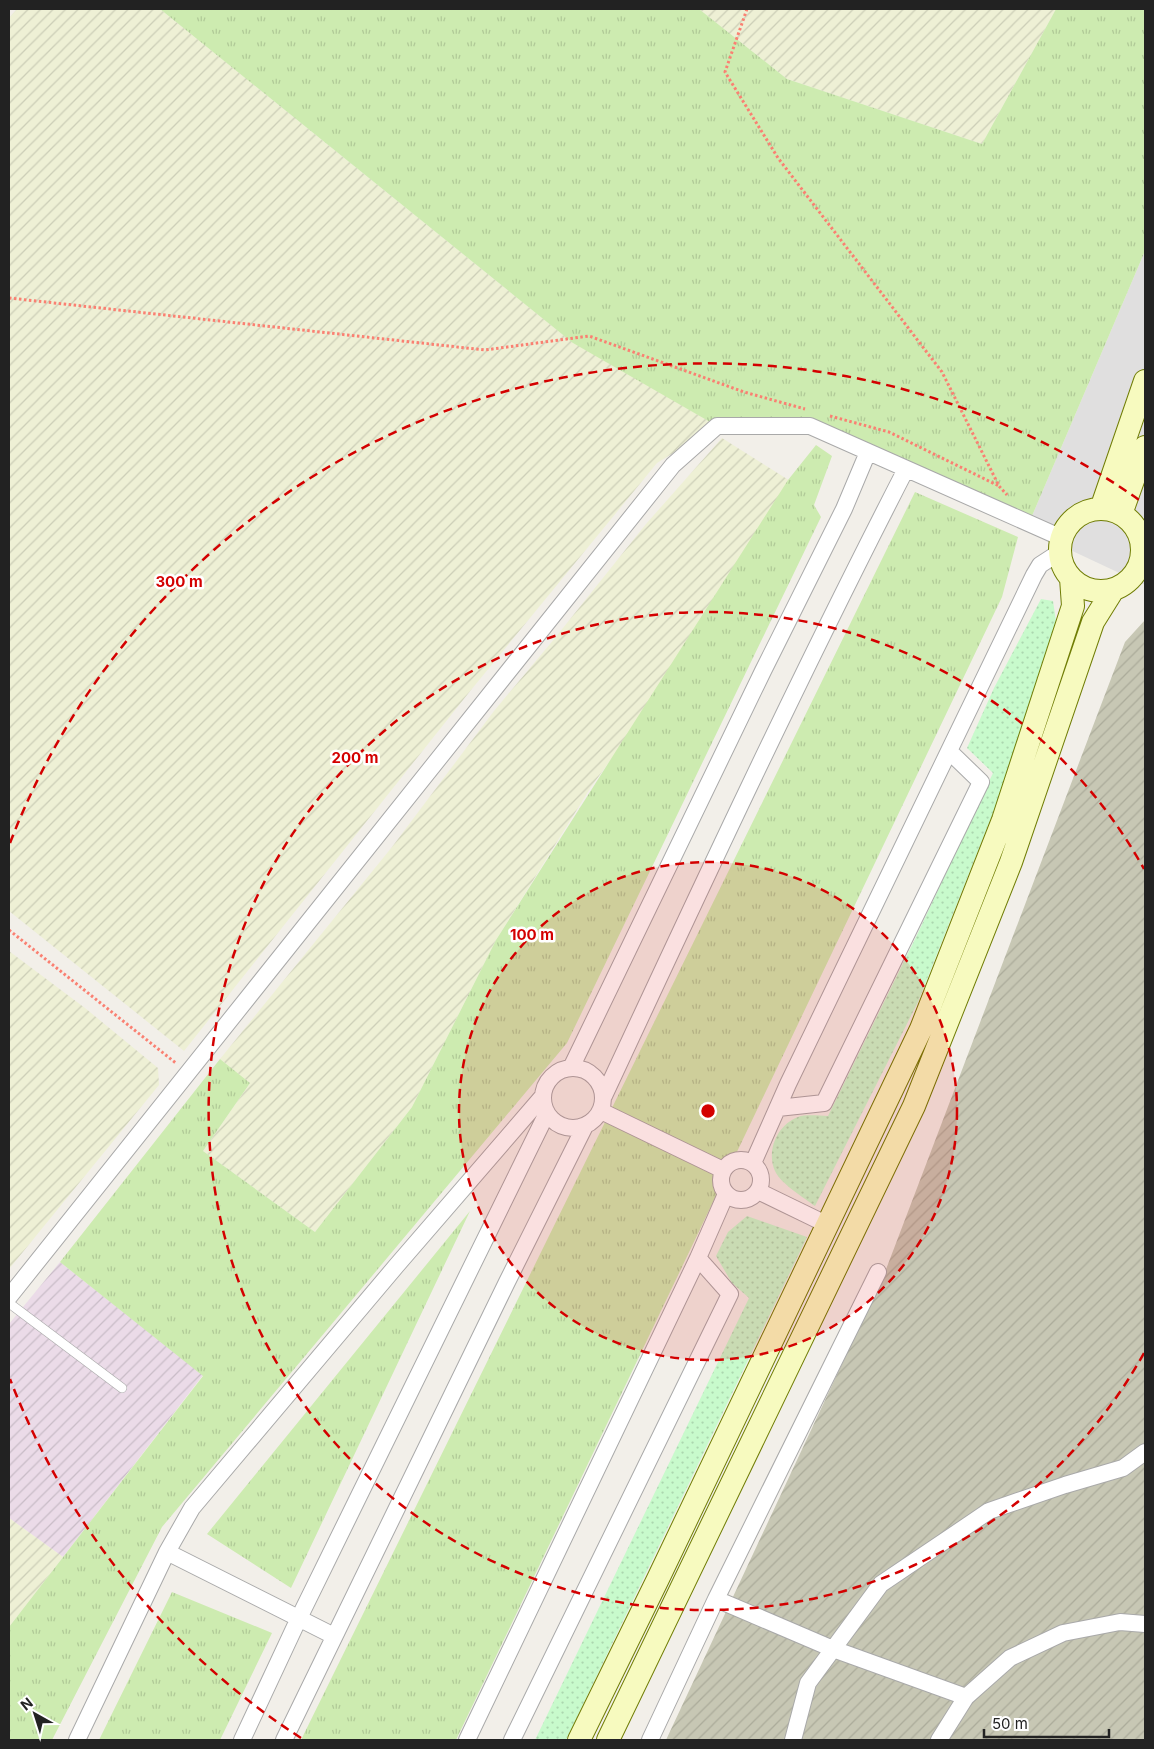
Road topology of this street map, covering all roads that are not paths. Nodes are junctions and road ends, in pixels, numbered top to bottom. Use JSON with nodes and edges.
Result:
{"nodes":[{"id":1,"x":1145,"y":381,"type":"edge"},
{"id":2,"x":1145,"y":447,"type":"edge"},
{"id":3,"x":868,"y":452,"type":"junction"},
{"id":4,"x":906,"y":469,"type":"junction"},
{"id":5,"x":1111,"y":512,"type":"junction"},
{"id":6,"x":1061,"y":545,"type":"junction"},
{"id":7,"x":1143,"y":561,"type":"edge"},
{"id":8,"x":1071,"y":578,"type":"junction"},
{"id":9,"x":1113,"y":590,"type":"junction"},
{"id":10,"x":950,"y":752,"type":"junction"},
{"id":11,"x":572,"y":1068,"type":"junction"},
{"id":12,"x":543,"y":1096,"type":"junction"},
{"id":13,"x":602,"y":1104,"type":"junction"},
{"id":14,"x":778,"y":1108,"type":"junction"},
{"id":15,"x":547,"y":1113,"type":"junction"},
{"id":16,"x":586,"y":1126,"type":"junction"},
{"id":17,"x":753,"y":1164,"type":"junction"},
{"id":18,"x":723,"y":1170,"type":"junction"},
{"id":19,"x":758,"y":1191,"type":"junction"},
{"id":20,"x":726,"y":1194,"type":"junction"},
{"id":21,"x":828,"y":1225,"type":"junction"},
{"id":22,"x":698,"y":1258,"type":"junction"},
{"id":23,"x":878,"y":1272,"type":"dead end"},
{"id":24,"x":9,"y":1297,"type":"edge"},
{"id":25,"x":9,"y":1303,"type":"edge"},
{"id":26,"x":122,"y":1388,"type":"dead end"},
{"id":27,"x":1145,"y":1452,"type":"edge"},
{"id":28,"x":167,"y":1552,"type":"junction"},
{"id":29,"x":716,"y":1599,"type":"junction"},
{"id":30,"x":299,"y":1618,"type":"junction"},
{"id":31,"x":1145,"y":1624,"type":"edge"},
{"id":32,"x":334,"y":1636,"type":"junction"},
{"id":33,"x":833,"y":1649,"type":"junction"},
{"id":34,"x":966,"y":1697,"type":"junction"},
{"id":35,"x":77,"y":1740,"type":"edge"},
{"id":36,"x":242,"y":1740,"type":"edge"},
{"id":37,"x":284,"y":1740,"type":"edge"},
{"id":38,"x":467,"y":1740,"type":"edge"},
{"id":39,"x":512,"y":1740,"type":"edge"},
{"id":40,"x":579,"y":1740,"type":"edge"},
{"id":41,"x":608,"y":1740,"type":"edge"},
{"id":42,"x":650,"y":1740,"type":"edge"},
{"id":43,"x":793,"y":1740,"type":"edge"},
{"id":44,"x":938,"y":1740,"type":"edge"}],
"edges":[{"from":1,"to":5,"type":"street"},
{"from":2,"to":5,"type":"street"},
{"from":3,"to":4,"type":"street"},
{"from":3,"to":11,"type":"street"},
{"from":3,"to":24,"type":"street"},
{"from":4,"to":6,"type":"street"},
{"from":4,"to":13,"type":"street"},
{"from":5,"to":6,"type":"street"},
{"from":5,"to":7,"type":"street"},
{"from":6,"to":8,"type":"street"},
{"from":6,"to":10,"type":"street"},
{"from":7,"to":9,"type":"street"},
{"from":8,"to":9,"type":"street"},
{"from":8,"to":21,"type":"street"},
{"from":9,"to":41,"type":"street"},
{"from":10,"to":14,"type":"street"},
{"from":10,"to":14,"type":"street"},
{"from":11,"to":12,"type":"street"},
{"from":11,"to":13,"type":"street"},
{"from":12,"to":15,"type":"street"},
{"from":12,"to":28,"type":"street"},
{"from":13,"to":16,"type":"street"},
{"from":13,"to":18,"type":"street"},
{"from":14,"to":17,"type":"street"},
{"from":15,"to":16,"type":"street"},
{"from":15,"to":30,"type":"street"},
{"from":16,"to":32,"type":"street"},
{"from":17,"to":18,"type":"street"},
{"from":17,"to":19,"type":"street"},
{"from":18,"to":20,"type":"street"},
{"from":19,"to":20,"type":"street"},
{"from":19,"to":21,"type":"street"},
{"from":20,"to":22,"type":"street"},
{"from":21,"to":40,"type":"street"},
{"from":22,"to":38,"type":"street"},
{"from":22,"to":39,"type":"street"},
{"from":23,"to":29,"type":"street"},
{"from":25,"to":26,"type":"lane"},
{"from":27,"to":33,"type":"street"},
{"from":28,"to":30,"type":"street"},
{"from":28,"to":35,"type":"street"},
{"from":29,"to":33,"type":"street"},
{"from":29,"to":42,"type":"street"},
{"from":30,"to":32,"type":"street"},
{"from":30,"to":36,"type":"street"},
{"from":31,"to":34,"type":"street"},
{"from":32,"to":37,"type":"street"},
{"from":33,"to":34,"type":"street"},
{"from":33,"to":43,"type":"street"},
{"from":34,"to":44,"type":"street"}]}
